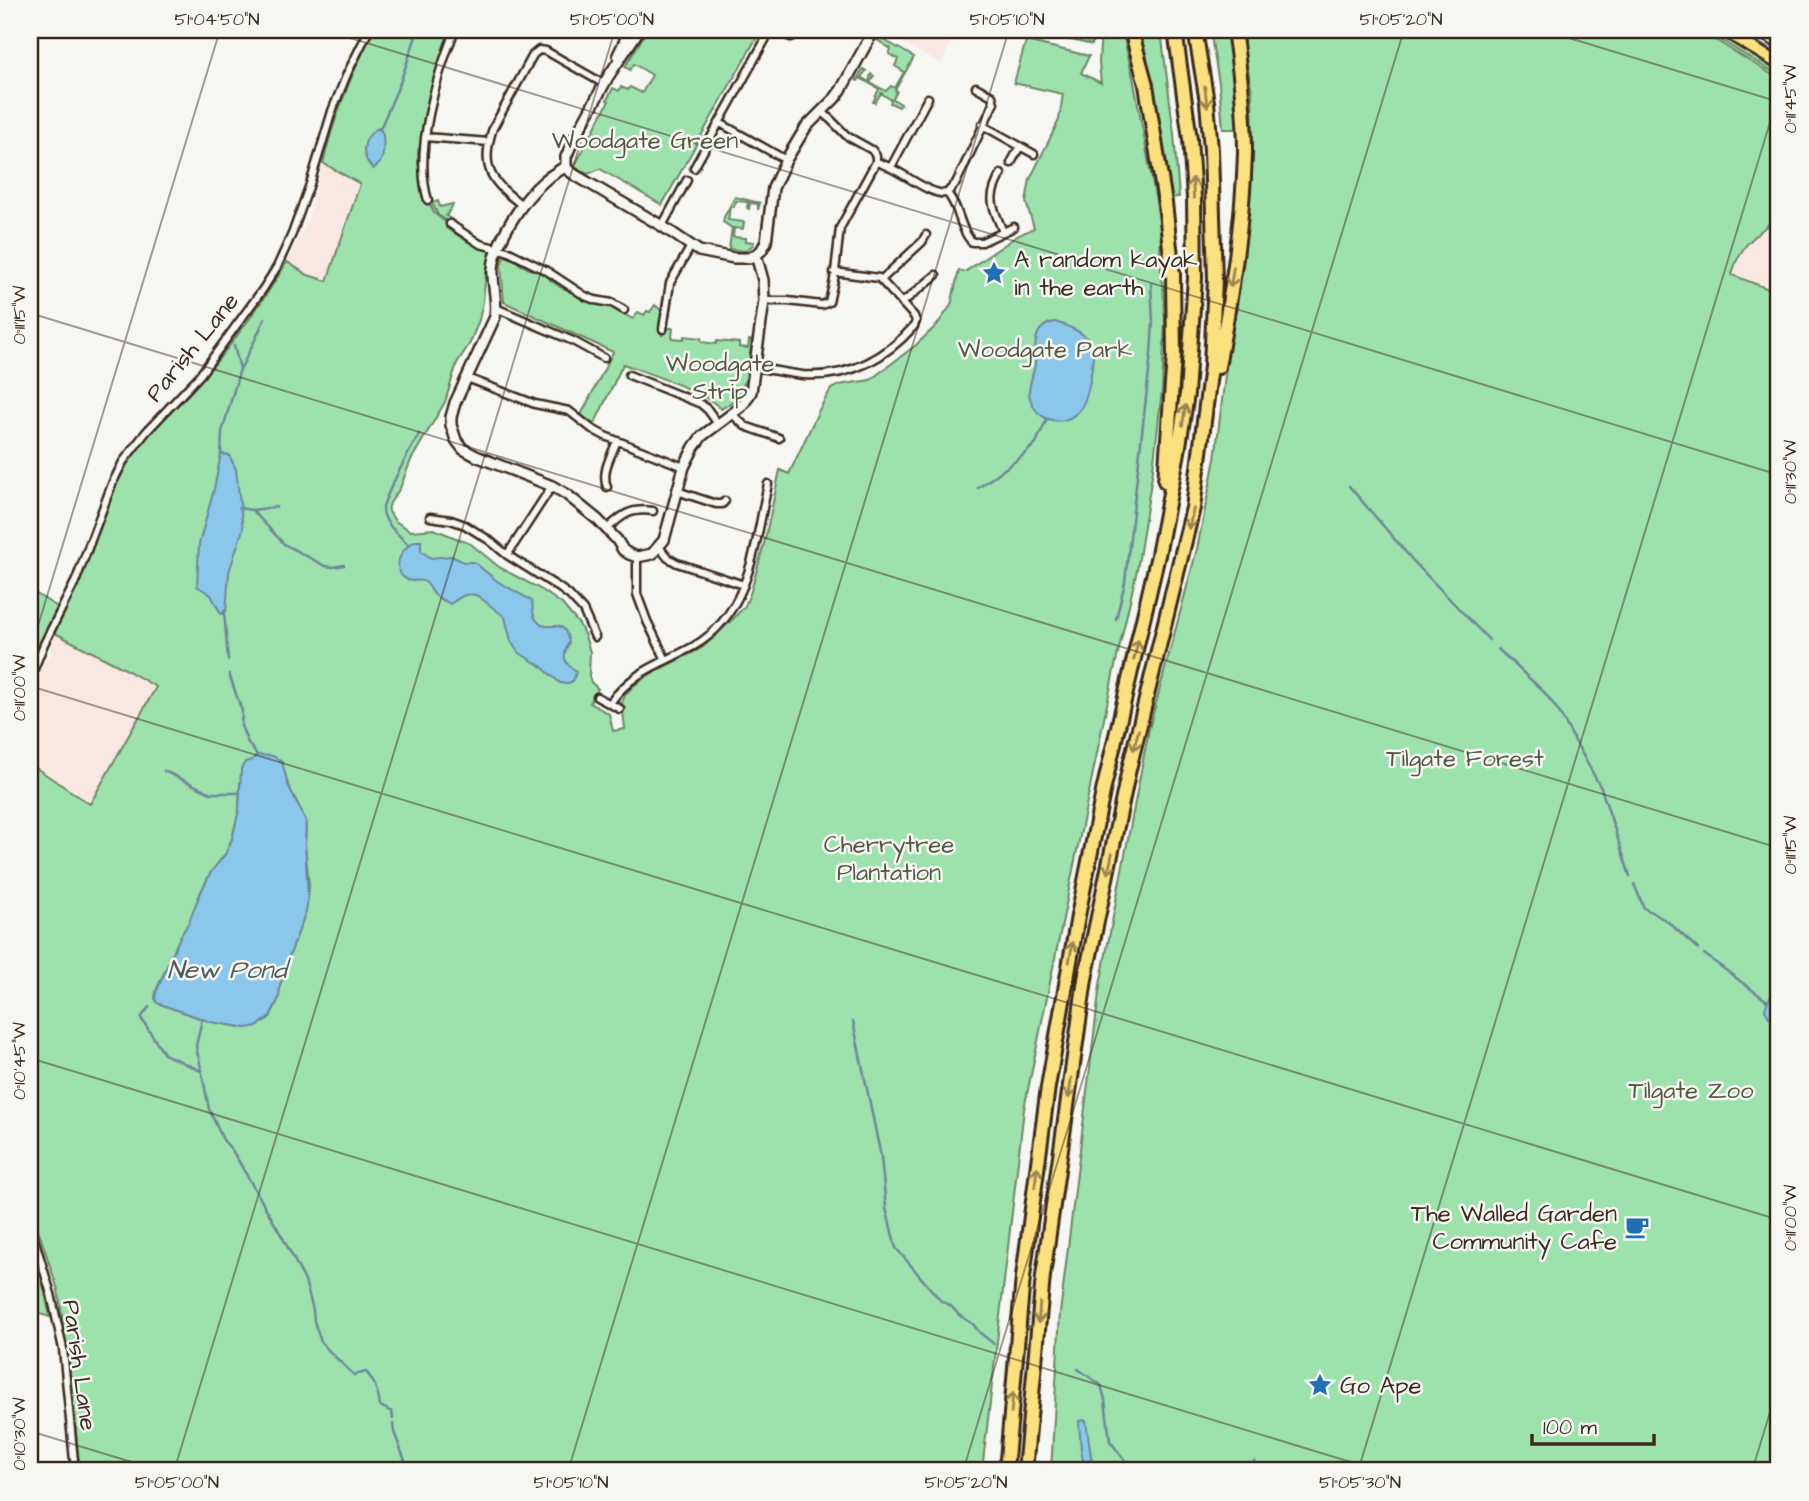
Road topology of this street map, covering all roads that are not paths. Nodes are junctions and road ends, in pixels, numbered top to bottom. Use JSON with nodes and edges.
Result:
{"nodes":[{"id":1,"x":369,"y":30,"type":"edge"},
{"id":2,"x":456,"y":30,"type":"edge"},
{"id":3,"x":630,"y":30,"type":"edge"},
{"id":4,"x":639,"y":30,"type":"edge"},
{"id":5,"x":801,"y":30,"type":"edge"},
{"id":6,"x":874,"y":30,"type":"edge"},
{"id":7,"x":1131,"y":30,"type":"edge"},
{"id":8,"x":1175,"y":30,"type":"edge"},
{"id":9,"x":1195,"y":30,"type":"edge"},
{"id":10,"x":1234,"y":30,"type":"edge"},
{"id":11,"x":1723,"y":30,"type":"edge"},
{"id":12,"x":1758,"y":30,"type":"edge"},
{"id":13,"x":1779,"y":43,"type":"edge"},
{"id":14,"x":1779,"y":64,"type":"edge"},
{"id":15,"x":612,"y":69,"type":"junction"},
{"id":16,"x":604,"y":84,"type":"junction"},
{"id":17,"x":976,"y":88,"type":"dead end"},
{"id":18,"x":928,"y":99,"type":"dead end"},
{"id":19,"x":822,"y":111,"type":"junction"},
{"id":20,"x":720,"y":123,"type":"junction"},
{"id":21,"x":982,"y":125,"type":"junction"},
{"id":22,"x":425,"y":137,"type":"junction"},
{"id":23,"x":489,"y":142,"type":"junction"},
{"id":24,"x":1020,"y":146,"type":"junction"},
{"id":25,"x":1034,"y":154,"type":"dead end"},
{"id":26,"x":786,"y":160,"type":"junction"},
{"id":27,"x":876,"y":162,"type":"junction"},
{"id":28,"x":1011,"y":163,"type":"dead end"},
{"id":29,"x":566,"y":166,"type":"junction"},
{"id":30,"x":891,"y":167,"type":"junction"},
{"id":31,"x":694,"y":168,"type":"dead end"},
{"id":32,"x":1001,"y":174,"type":"dead end"},
{"id":33,"x":687,"y":180,"type":"dead end"},
{"id":34,"x":947,"y":193,"type":"junction"},
{"id":35,"x":428,"y":200,"type":"dead end"},
{"id":36,"x":523,"y":206,"type":"junction"},
{"id":37,"x":450,"y":224,"type":"dead end"},
{"id":38,"x":662,"y":226,"type":"junction"},
{"id":39,"x":1014,"y":227,"type":"dead end"},
{"id":40,"x":1003,"y":232,"type":"junction"},
{"id":41,"x":926,"y":235,"type":"dead end"},
{"id":42,"x":691,"y":246,"type":"junction"},
{"id":43,"x":499,"y":248,"type":"junction"},
{"id":44,"x":756,"y":255,"type":"junction"},
{"id":45,"x":834,"y":272,"type":"junction"},
{"id":46,"x":936,"y":275,"type":"dead end"},
{"id":47,"x":882,"y":279,"type":"junction"},
{"id":48,"x":764,"y":301,"type":"junction"},
{"id":49,"x":902,"y":303,"type":"junction"},
{"id":50,"x":496,"y":308,"type":"junction"},
{"id":51,"x":624,"y":310,"type":"dead end"},
{"id":52,"x":663,"y":329,"type":"dead end"},
{"id":53,"x":604,"y":358,"type":"dead end"},
{"id":54,"x":755,"y":367,"type":"junction"},
{"id":55,"x":629,"y":375,"type":"dead end"},
{"id":56,"x":467,"y":378,"type":"junction"},
{"id":57,"x":732,"y":414,"type":"junction"},
{"id":58,"x":718,"y":424,"type":"junction"},
{"id":59,"x":779,"y":438,"type":"dead end"},
{"id":60,"x":617,"y":441,"type":"junction"},
{"id":61,"x":684,"y":467,"type":"junction"},
{"id":62,"x":768,"y":484,"type":"dead end"},
{"id":63,"x":607,"y":487,"type":"dead end"},
{"id":64,"x":554,"y":488,"type":"junction"},
{"id":65,"x":677,"y":491,"type":"junction"},
{"id":66,"x":1196,"y":494,"type":"junction"},
{"id":67,"x":725,"y":501,"type":"dead end"},
{"id":68,"x":653,"y":511,"type":"dead end"},
{"id":69,"x":430,"y":517,"type":"dead end"},
{"id":70,"x":607,"y":528,"type":"junction"},
{"id":71,"x":659,"y":547,"type":"junction"},
{"id":72,"x":507,"y":555,"type":"junction"},
{"id":73,"x":1158,"y":555,"type":"junction"},
{"id":74,"x":637,"y":556,"type":"junction"},
{"id":75,"x":744,"y":585,"type":"junction"},
{"id":76,"x":595,"y":636,"type":"dead end"},
{"id":77,"x":666,"y":660,"type":"junction"},
{"id":78,"x":30,"y":679,"type":"edge"},
{"id":79,"x":597,"y":697,"type":"dead end"},
{"id":80,"x":610,"y":703,"type":"junction"},
{"id":81,"x":620,"y":709,"type":"dead end"},
{"id":82,"x":30,"y":1225,"type":"edge"},
{"id":83,"x":75,"y":1471,"type":"edge"},
{"id":84,"x":1006,"y":1471,"type":"edge"},
{"id":85,"x":1025,"y":1471,"type":"edge"}],
"edges":[{"from":1,"to":78,"type":"street","name":"Parish Lane"},
{"from":2,"to":22,"type":"street"},
{"from":3,"to":15,"type":"street"},
{"from":4,"to":15,"type":"street"},
{"from":5,"to":20,"type":"street"},
{"from":6,"to":19,"type":"street"},
{"from":7,"to":73,"type":"highway"},
{"from":73,"to":8,"type":"highway","one_way":true},
{"from":9,"to":66,"type":"highway","one_way":true},
{"from":10,"to":66,"type":"highway","one_way":true},
{"from":11,"to":14,"type":"main road"},
{"from":12,"to":13,"type":"main road"},
{"from":15,"to":16,"type":"street"},
{"from":16,"to":23,"type":"street"},
{"from":16,"to":29,"type":"street"},
{"from":17,"to":21,"type":"street"},
{"from":18,"to":30,"type":"street"},
{"from":19,"to":26,"type":"street"},
{"from":19,"to":27,"type":"street"},
{"from":20,"to":26,"type":"street"},
{"from":20,"to":31,"type":"street"},
{"from":21,"to":24,"type":"street"},
{"from":21,"to":34,"type":"street"},
{"from":22,"to":23,"type":"street"},
{"from":22,"to":35,"type":"street"},
{"from":23,"to":36,"type":"street"},
{"from":24,"to":25,"type":"street"},
{"from":24,"to":28,"type":"street"},
{"from":26,"to":44,"type":"street"},
{"from":27,"to":30,"type":"street"},
{"from":27,"to":45,"type":"street"},
{"from":29,"to":36,"type":"street"},
{"from":29,"to":38,"type":"street"},
{"from":30,"to":34,"type":"street"},
{"from":32,"to":40,"type":"street"},
{"from":33,"to":38,"type":"street"},
{"from":34,"to":40,"type":"street"},
{"from":36,"to":43,"type":"street"},
{"from":37,"to":43,"type":"street"},
{"from":38,"to":42,"type":"street"},
{"from":39,"to":40,"type":"street"},
{"from":41,"to":47,"type":"street"},
{"from":42,"to":44,"type":"street"},
{"from":42,"to":52,"type":"street"},
{"from":43,"to":50,"type":"street"},
{"from":43,"to":51,"type":"street"},
{"from":44,"to":48,"type":"street"},
{"from":45,"to":47,"type":"street"},
{"from":45,"to":48,"type":"street"},
{"from":46,"to":49,"type":"street"},
{"from":47,"to":49,"type":"street"},
{"from":48,"to":54,"type":"street"},
{"from":49,"to":54,"type":"street"},
{"from":50,"to":53,"type":"street"},
{"from":50,"to":56,"type":"street"},
{"from":54,"to":57,"type":"street"},
{"from":55,"to":58,"type":"street"},
{"from":56,"to":60,"type":"street"},
{"from":56,"to":64,"type":"street"},
{"from":57,"to":58,"type":"street"},
{"from":57,"to":59,"type":"street"},
{"from":58,"to":61,"type":"street"},
{"from":60,"to":61,"type":"street"},
{"from":60,"to":63,"type":"street"},
{"from":61,"to":65,"type":"street"},
{"from":62,"to":75,"type":"street"},
{"from":64,"to":70,"type":"street"},
{"from":64,"to":72,"type":"street"},
{"from":65,"to":67,"type":"street"},
{"from":65,"to":71,"type":"street"},
{"from":66,"to":85,"type":"highway","one_way":true},
{"from":68,"to":70,"type":"street"},
{"from":69,"to":72,"type":"street"},
{"from":70,"to":74,"type":"street"},
{"from":71,"to":74,"type":"street"},
{"from":71,"to":75,"type":"street"},
{"from":72,"to":76,"type":"street"},
{"from":84,"to":73,"type":"highway","one_way":true},
{"from":74,"to":77,"type":"street"},
{"from":75,"to":77,"type":"street"},
{"from":77,"to":80,"type":"street"},
{"from":79,"to":80,"type":"street"},
{"from":80,"to":81,"type":"street"},
{"from":82,"to":83,"type":"street","name":"Parish Lane"}]}
